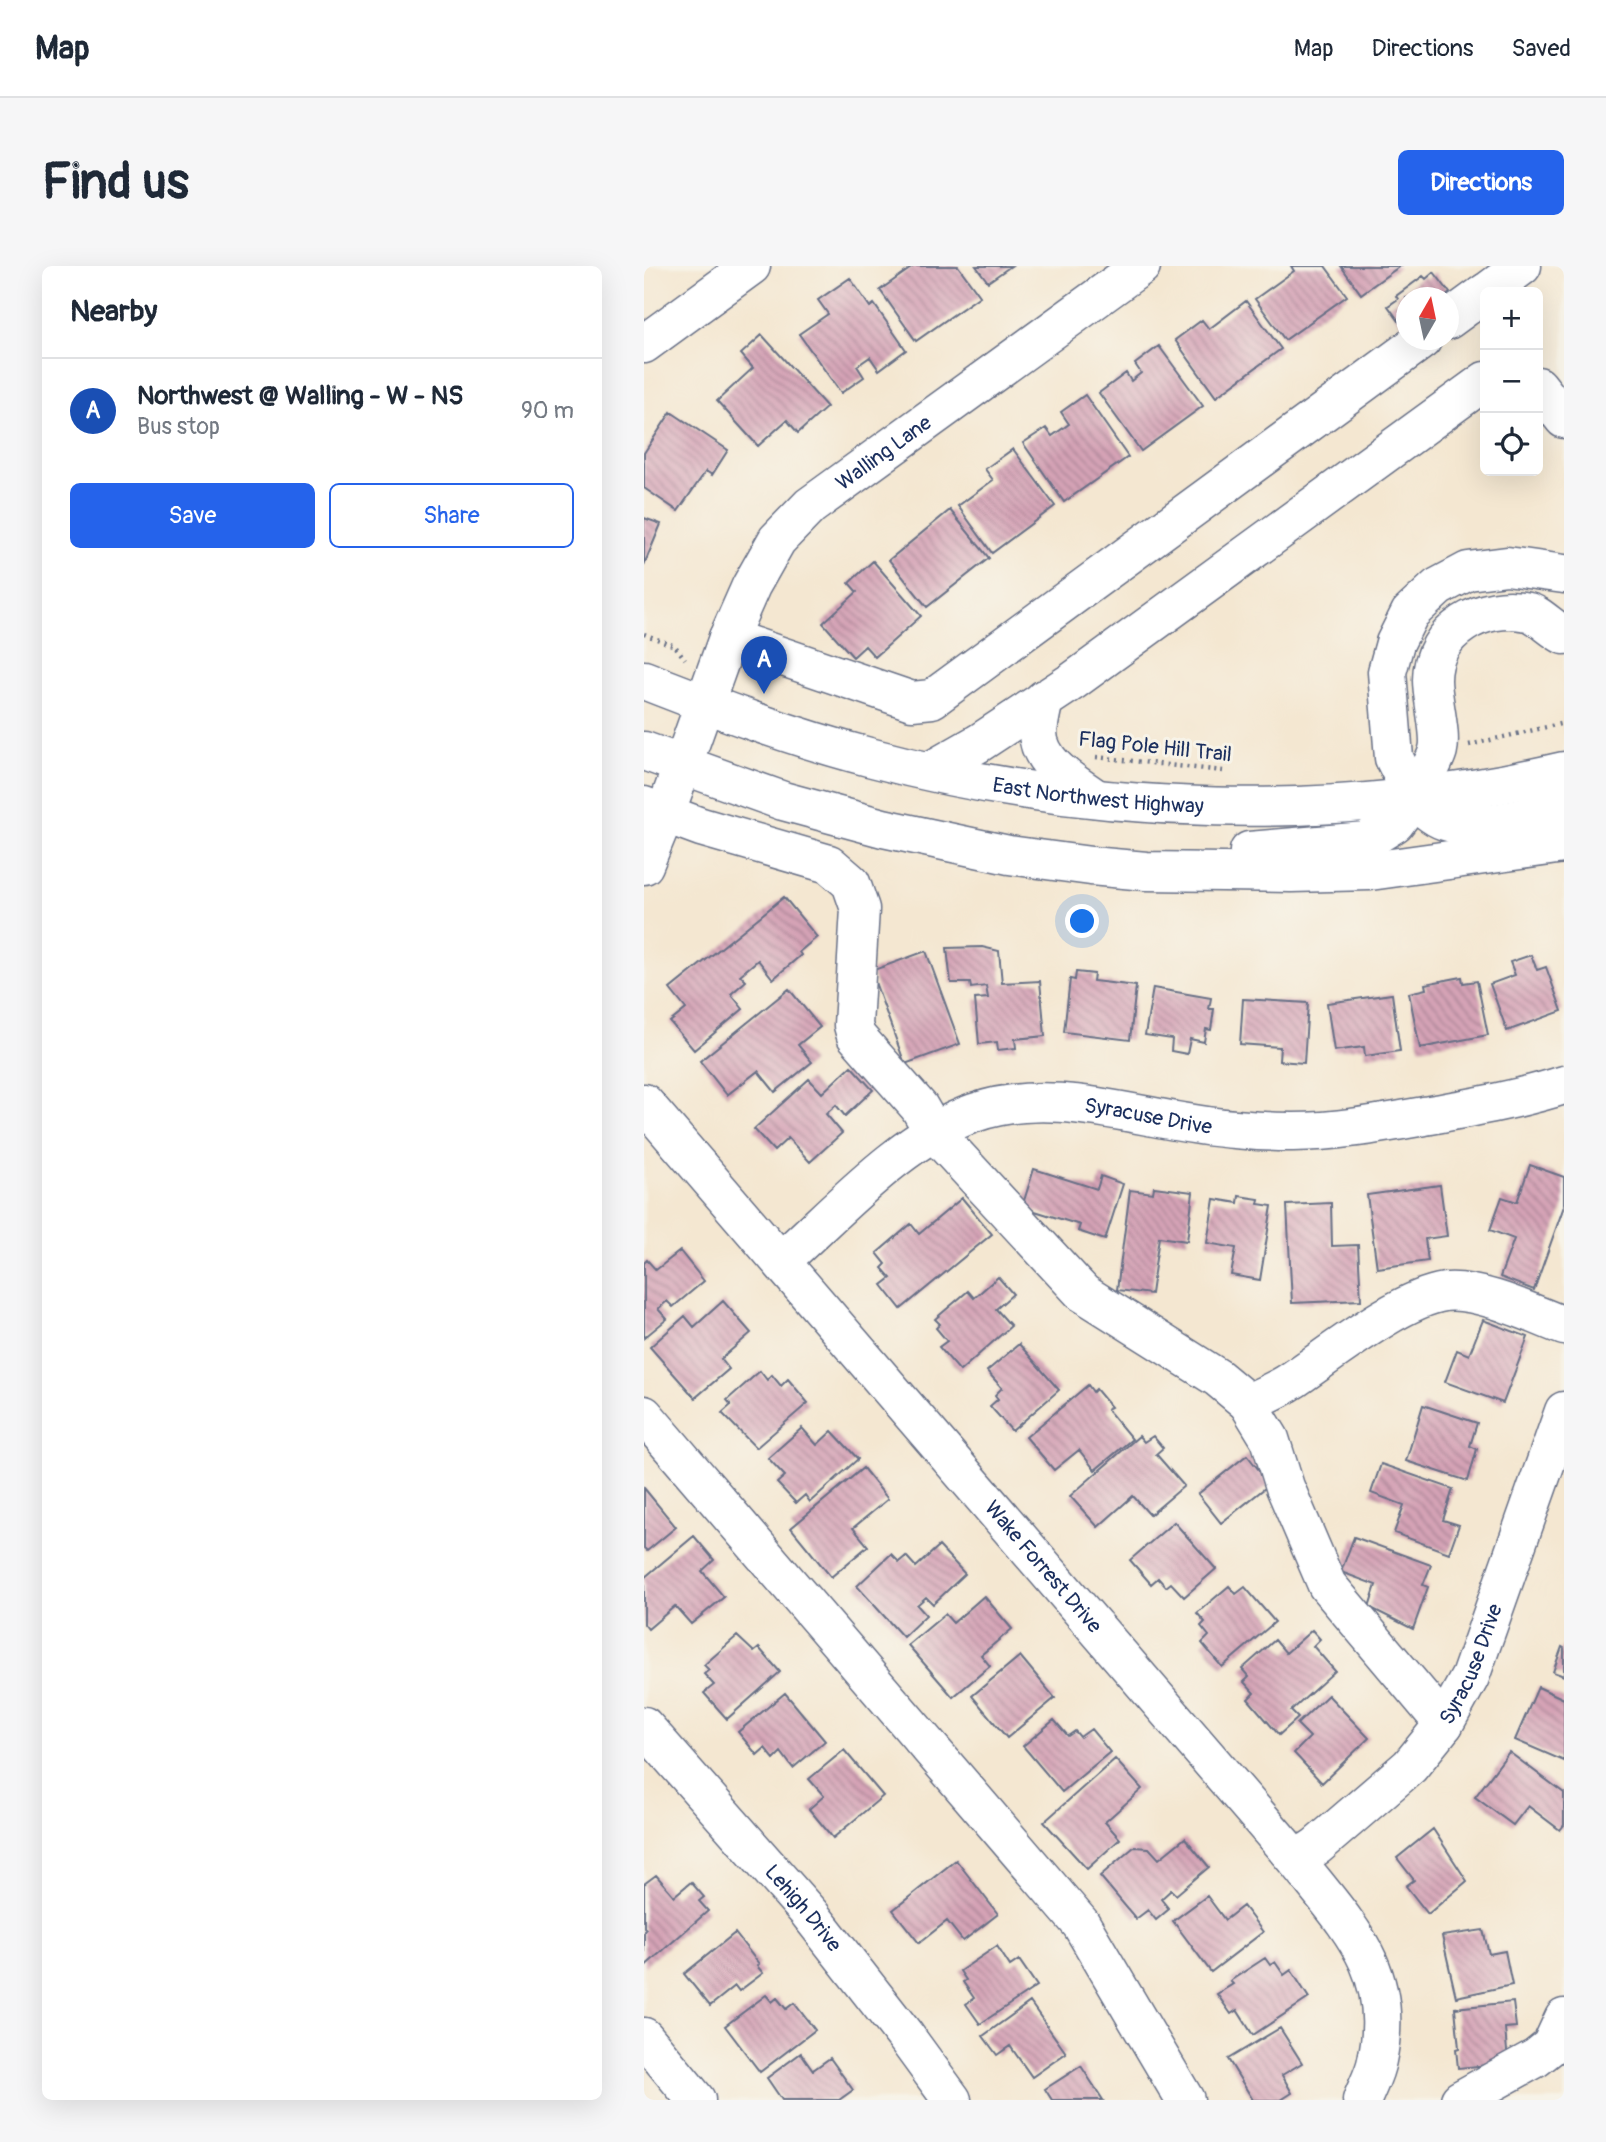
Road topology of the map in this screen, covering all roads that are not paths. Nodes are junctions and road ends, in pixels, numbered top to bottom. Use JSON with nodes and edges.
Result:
{"nodes":[{"id":1,"x":751,"y":266,"type":"edge"},
{"id":2,"x":1141,"y":266,"type":"edge"},
{"id":3,"x":1522,"y":266,"type":"edge"},
{"id":4,"x":1494,"y":287,"type":"edge"},
{"id":5,"x":1480,"y":297,"type":"edge"},
{"id":6,"x":1459,"y":312,"type":"edge"},
{"id":7,"x":644,"y":344,"type":"edge"},
{"id":8,"x":1408,"y":350,"type":"edge"},
{"id":9,"x":1480,"y":385,"type":"edge"},
{"id":10,"x":1543,"y":392,"type":"edge"},
{"id":11,"x":1564,"y":419,"type":"edge"},
{"id":12,"x":1564,"y":574,"type":"edge"},
{"id":13,"x":1548,"y":612,"type":"edge"},
{"id":14,"x":1564,"y":635,"type":"edge"},
{"id":15,"x":728,"y":638,"type":"junction"},
{"id":16,"x":644,"y":680,"type":"edge"},
{"id":17,"x":1044,"y":699,"type":"junction"},
{"id":18,"x":705,"y":704,"type":"junction"},
{"id":19,"x":644,"y":751,"type":"edge"},
{"id":20,"x":683,"y":765,"type":"junction"},
{"id":21,"x":930,"y":771,"type":"junction"},
{"id":22,"x":1564,"y":771,"type":"edge"},
{"id":23,"x":1095,"y":798,"type":"junction"},
{"id":24,"x":1414,"y":798,"type":"junction"},
{"id":25,"x":1564,"y":808,"type":"edge"},
{"id":26,"x":655,"y":810,"type":"edge"},
{"id":27,"x":1564,"y":844,"type":"edge"},
{"id":28,"x":644,"y":865,"type":"edge"},
{"id":29,"x":1146,"y":871,"type":"junction"},
{"id":30,"x":1564,"y":1085,"type":"edge"},
{"id":31,"x":644,"y":1102,"type":"edge"},
{"id":32,"x":933,"y":1131,"type":"junction"},
{"id":33,"x":782,"y":1260,"type":"junction"},
{"id":34,"x":1564,"y":1326,"type":"edge"},
{"id":35,"x":1248,"y":1403,"type":"junction"},
{"id":36,"x":1564,"y":1411,"type":"edge"},
{"id":37,"x":644,"y":1415,"type":"edge"},
{"id":38,"x":1444,"y":1724,"type":"junction"},
{"id":39,"x":644,"y":1726,"type":"edge"},
{"id":40,"x":1296,"y":1860,"type":"junction"},
{"id":41,"x":1564,"y":2018,"type":"edge"},
{"id":42,"x":644,"y":2037,"type":"edge"},
{"id":43,"x":696,"y":2100,"type":"edge"},
{"id":44,"x":952,"y":2100,"type":"edge"},
{"id":45,"x":1185,"y":2100,"type":"edge"},
{"id":46,"x":1362,"y":2100,"type":"edge"},
{"id":47,"x":1460,"y":2100,"type":"edge"}],
"edges":[{"from":1,"to":7,"type":"street"},
{"from":2,"to":15,"type":"street","name":"Walling Lane"},
{"from":3,"to":4,"type":"street"},
{"from":5,"to":6,"type":"street"},
{"from":8,"to":15,"type":"street"},
{"from":9,"to":17,"type":"street"},
{"from":10,"to":11,"type":"street"},
{"from":12,"to":24,"type":"street"},
{"from":13,"to":14,"type":"street"},
{"from":13,"to":24,"type":"street"},
{"from":15,"to":18,"type":"street","name":"Walling Lane"},
{"from":16,"to":18,"type":"street","name":"East Northwest Highway"},
{"from":17,"to":21,"type":"street"},
{"from":17,"to":23,"type":"street"},
{"from":18,"to":20,"type":"street","name":"Walling Lane"},
{"from":18,"to":21,"type":"street","name":"East Northwest Highway"},
{"from":19,"to":20,"type":"street"},
{"from":20,"to":26,"type":"street","name":"Walling Lane"},
{"from":20,"to":29,"type":"street"},
{"from":21,"to":23,"type":"street","name":"East Northwest Highway"},
{"from":22,"to":24,"type":"street","name":"East Northwest Highway"},
{"from":23,"to":24,"type":"street","name":"East Northwest Highway"},
{"from":24,"to":25,"type":"street"},
{"from":24,"to":29,"type":"street"},
{"from":26,"to":28,"type":"street","name":"Walling Lane"},
{"from":26,"to":32,"type":"street"},
{"from":27,"to":29,"type":"street"},
{"from":30,"to":32,"type":"street","name":"Syracuse Drive"},
{"from":31,"to":33,"type":"street","name":"Wake Forrest Drive"},
{"from":32,"to":33,"type":"street","name":"Syracuse Drive"},
{"from":32,"to":35,"type":"street"},
{"from":33,"to":40,"type":"street","name":"Wake Forrest Drive"},
{"from":34,"to":35,"type":"street"},
{"from":35,"to":38,"type":"street"},
{"from":36,"to":38,"type":"street","name":"Syracuse Drive"},
{"from":37,"to":45,"type":"street"},
{"from":38,"to":40,"type":"street","name":"Syracuse Drive"},
{"from":39,"to":44,"type":"street","name":"Lehigh Drive"},
{"from":40,"to":46,"type":"street","name":"Wake Forrest Drive"},
{"from":41,"to":47,"type":"street"},
{"from":42,"to":43,"type":"street"}]}
